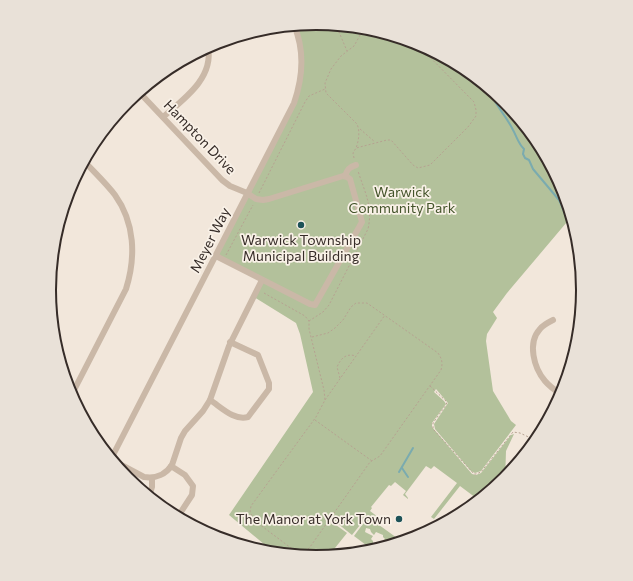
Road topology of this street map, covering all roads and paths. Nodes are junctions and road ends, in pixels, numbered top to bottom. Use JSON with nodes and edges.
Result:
{"nodes":[{"id":1,"x":296,"y":31,"type":"edge"},
{"id":2,"x":339,"y":31,"type":"edge"},
{"id":3,"x":361,"y":34,"type":"edge"},
{"id":4,"x":347,"y":52,"type":"junction"},
{"id":5,"x":209,"y":54,"type":"edge"},
{"id":6,"x":428,"y":55,"type":"edge"},
{"id":7,"x":325,"y":88,"type":"junction"},
{"id":8,"x":143,"y":96,"type":"edge"},
{"id":9,"x":163,"y":117,"type":"junction"},
{"id":10,"x":359,"y":128,"type":"junction"},
{"id":11,"x":376,"y":143,"type":"junction"},
{"id":12,"x":88,"y":165,"type":"edge"},
{"id":13,"x":356,"y":165,"type":"dead end"},
{"id":14,"x":345,"y":176,"type":"junction"},
{"id":15,"x":247,"y":193,"type":"junction"},
{"id":16,"x":256,"y":199,"type":"junction"},
{"id":17,"x":216,"y":256,"type":"junction"},
{"id":18,"x":224,"y":260,"type":"junction"},
{"id":19,"x":262,"y":280,"type":"junction"},
{"id":20,"x":264,"y":293,"type":"dead end"},
{"id":21,"x":385,"y":315,"type":"junction"},
{"id":22,"x":553,"y":320,"type":"dead end"},
{"id":23,"x":312,"y":337,"type":"junction"},
{"id":24,"x":230,"y":344,"type":"junction"},
{"id":25,"x":357,"y":356,"type":"junction"},
{"id":26,"x":341,"y":379,"type":"junction"},
{"id":27,"x":430,"y":386,"type":"junction"},
{"id":28,"x":75,"y":388,"type":"edge"},
{"id":29,"x":556,"y":391,"type":"edge"},
{"id":30,"x":210,"y":400,"type":"junction"},
{"id":31,"x":325,"y":400,"type":"junction"},
{"id":32,"x":314,"y":420,"type":"junction"},
{"id":33,"x":531,"y":438,"type":"edge"},
{"id":34,"x":114,"y":454,"type":"edge"},
{"id":35,"x":372,"y":461,"type":"junction"},
{"id":36,"x":171,"y":466,"type":"junction"},
{"id":37,"x":126,"y":468,"type":"edge"},
{"id":38,"x":152,"y":478,"type":"junction"},
{"id":39,"x":151,"y":491,"type":"edge"},
{"id":40,"x":181,"y":513,"type":"edge"},
{"id":41,"x":295,"y":550,"type":"edge"},
{"id":42,"x":307,"y":550,"type":"edge"}],
"edges":[{"from":1,"to":15,"type":"street","name":"Meyer Way"},
{"from":2,"to":4,"type":"path"},
{"from":3,"to":4,"type":"path"},
{"from":4,"to":7,"type":"path"},
{"from":5,"to":9,"type":"street"},
{"from":6,"to":11,"type":"path"},
{"from":7,"to":10,"type":"path"},
{"from":7,"to":16,"type":"path"},
{"from":8,"to":9,"type":"street","name":"Hampton Drive"},
{"from":9,"to":15,"type":"street","name":"Hampton Drive"},
{"from":10,"to":11,"type":"path"},
{"from":10,"to":11,"type":"path"},
{"from":12,"to":28,"type":"street"},
{"from":13,"to":14,"type":"street"},
{"from":14,"to":16,"type":"street"},
{"from":14,"to":19,"type":"street"},
{"from":15,"to":16,"type":"street","name":"Hampton Drive"},
{"from":15,"to":17,"type":"street","name":"Meyer Way"},
{"from":16,"to":18,"type":"path"},
{"from":17,"to":18,"type":"street"},
{"from":17,"to":34,"type":"street","name":"Meyer Way"},
{"from":18,"to":19,"type":"street"},
{"from":19,"to":24,"type":"street"},
{"from":20,"to":23,"type":"path"},
{"from":21,"to":23,"type":"path"},
{"from":21,"to":25,"type":"path"},
{"from":21,"to":27,"type":"path"},
{"from":22,"to":29,"type":"street"},
{"from":23,"to":31,"type":"path"},
{"from":24,"to":30,"type":"street"},
{"from":24,"to":30,"type":"street"},
{"from":25,"to":26,"type":"path"},
{"from":25,"to":26,"type":"path"},
{"from":26,"to":31,"type":"path"},
{"from":27,"to":33,"type":"path"},
{"from":27,"to":35,"type":"path"},
{"from":30,"to":36,"type":"street"},
{"from":31,"to":32,"type":"path"},
{"from":32,"to":35,"type":"path"},
{"from":32,"to":41,"type":"path"},
{"from":35,"to":42,"type":"path"},
{"from":36,"to":38,"type":"street"},
{"from":36,"to":40,"type":"street"},
{"from":37,"to":38,"type":"street"},
{"from":38,"to":39,"type":"street"}]}
